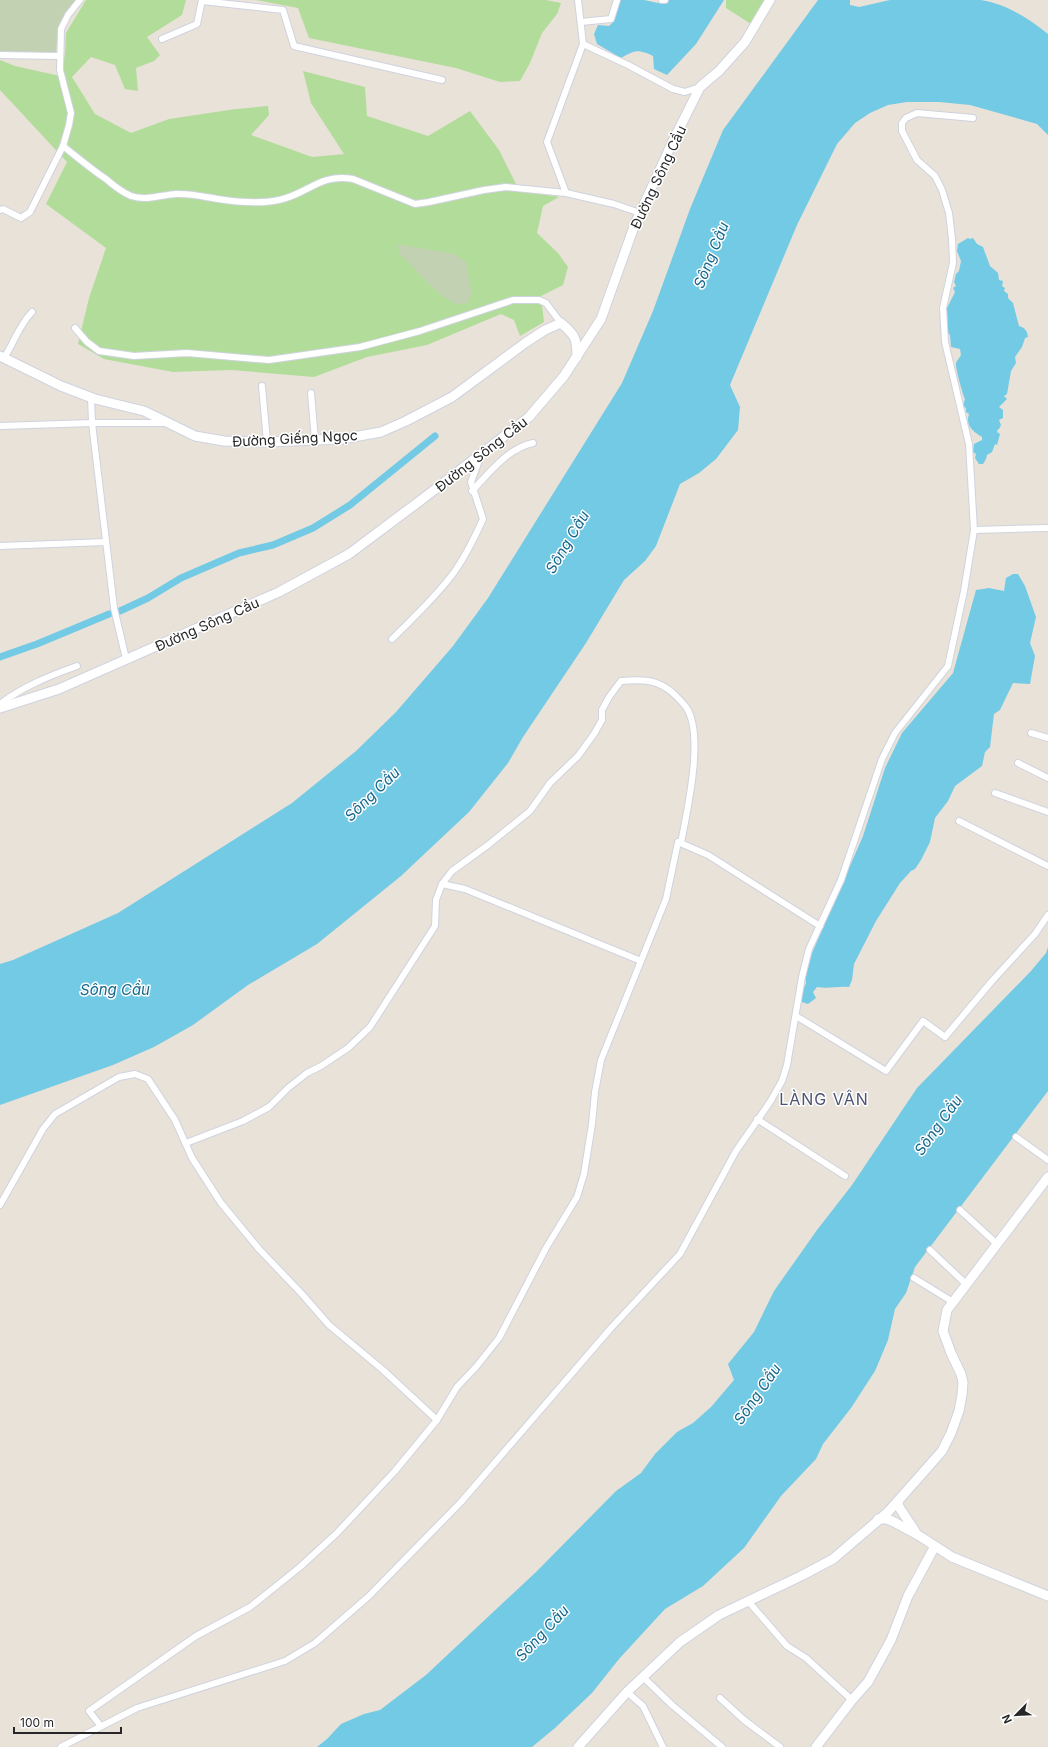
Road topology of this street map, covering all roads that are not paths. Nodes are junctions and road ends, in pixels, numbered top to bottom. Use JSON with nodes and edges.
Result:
{"nodes":[{"id":1,"x":80,"y":0,"type":"edge"},
{"id":2,"x":578,"y":0,"type":"edge"},
{"id":3,"x":617,"y":0,"type":"edge"},
{"id":4,"x":770,"y":0,"type":"edge"},
{"id":5,"x":202,"y":1,"type":"edge"},
{"id":6,"x":581,"y":22,"type":"junction"},
{"id":7,"x":162,"y":39,"type":"dead end"},
{"id":8,"x":583,"y":44,"type":"junction"},
{"id":9,"x":0,"y":55,"type":"edge"},
{"id":10,"x":60,"y":56,"type":"junction"},
{"id":11,"x":442,"y":80,"type":"dead end"},
{"id":12,"x":700,"y":88,"type":"junction"},
{"id":13,"x":973,"y":118,"type":"dead end"},
{"id":14,"x":63,"y":146,"type":"junction"},
{"id":15,"x":566,"y":193,"type":"junction"},
{"id":16,"x":0,"y":210,"type":"edge"},
{"id":17,"x":640,"y":213,"type":"junction"},
{"id":18,"x":32,"y":312,"type":"dead end"},
{"id":19,"x":561,"y":323,"type":"junction"},
{"id":20,"x":75,"y":328,"type":"dead end"},
{"id":21,"x":2,"y":357,"type":"edge"},
{"id":22,"x":577,"y":357,"type":"junction"},
{"id":23,"x":262,"y":386,"type":"dead end"},
{"id":24,"x":311,"y":393,"type":"dead end"},
{"id":25,"x":92,"y":397,"type":"junction"},
{"id":26,"x":92,"y":423,"type":"junction"},
{"id":27,"x":168,"y":423,"type":"junction"},
{"id":28,"x":0,"y":426,"type":"edge"},
{"id":29,"x":315,"y":440,"type":"junction"},
{"id":30,"x":267,"y":442,"type":"junction"},
{"id":31,"x":533,"y":443,"type":"dead end"},
{"id":32,"x":481,"y":454,"type":"junction"},
{"id":33,"x":472,"y":491,"type":"junction"},
{"id":34,"x":1048,"y":528,"type":"edge"},
{"id":35,"x":974,"y":530,"type":"junction"},
{"id":36,"x":106,"y":542,"type":"junction"},
{"id":37,"x":0,"y":546,"type":"edge"},
{"id":38,"x":392,"y":639,"type":"dead end"},
{"id":39,"x":126,"y":659,"type":"junction"},
{"id":40,"x":77,"y":666,"type":"dead end"},
{"id":41,"x":0,"y":704,"type":"edge"},
{"id":42,"x":0,"y":708,"type":"edge"},
{"id":43,"x":1031,"y":733,"type":"dead end"},
{"id":44,"x":1048,"y":738,"type":"edge"},
{"id":45,"x":1018,"y":763,"type":"dead end"},
{"id":46,"x":1048,"y":778,"type":"edge"},
{"id":47,"x":995,"y":793,"type":"dead end"},
{"id":48,"x":1048,"y":812,"type":"edge"},
{"id":49,"x":959,"y":821,"type":"dead end"},
{"id":50,"x":681,"y":843,"type":"junction"},
{"id":51,"x":1048,"y":866,"type":"edge"},
{"id":52,"x":442,"y":884,"type":"junction"},
{"id":53,"x":1048,"y":915,"type":"edge"},
{"id":54,"x":820,"y":926,"type":"junction"},
{"id":55,"x":640,"y":961,"type":"junction"},
{"id":56,"x":796,"y":1016,"type":"junction"},
{"id":57,"x":757,"y":1119,"type":"junction"},
{"id":58,"x":1016,"y":1137,"type":"dead end"},
{"id":59,"x":186,"y":1143,"type":"junction"},
{"id":60,"x":1048,"y":1160,"type":"edge"},
{"id":61,"x":845,"y":1176,"type":"dead end"},
{"id":62,"x":1048,"y":1177,"type":"edge"},
{"id":63,"x":0,"y":1205,"type":"edge"},
{"id":64,"x":960,"y":1210,"type":"dead end"},
{"id":65,"x":997,"y":1244,"type":"junction"},
{"id":66,"x":930,"y":1250,"type":"dead end"},
{"id":67,"x":914,"y":1278,"type":"dead end"},
{"id":68,"x":966,"y":1284,"type":"junction"},
{"id":69,"x":953,"y":1302,"type":"junction"},
{"id":70,"x":437,"y":1420,"type":"junction"},
{"id":71,"x":898,"y":1501,"type":"junction"},
{"id":72,"x":878,"y":1519,"type":"junction"},
{"id":73,"x":918,"y":1535,"type":"junction"},
{"id":74,"x":935,"y":1546,"type":"junction"},
{"id":75,"x":1048,"y":1596,"type":"edge"},
{"id":76,"x":748,"y":1601,"type":"junction"},
{"id":77,"x":642,"y":1677,"type":"junction"},
{"id":78,"x":627,"y":1692,"type":"junction"},
{"id":79,"x":720,"y":1698,"type":"dead end"},
{"id":80,"x":852,"y":1700,"type":"junction"},
{"id":81,"x":100,"y":1725,"type":"junction"},
{"id":82,"x":61,"y":1747,"type":"edge"},
{"id":83,"x":578,"y":1747,"type":"edge"},
{"id":84,"x":663,"y":1747,"type":"edge"},
{"id":85,"x":722,"y":1747,"type":"edge"},
{"id":86,"x":780,"y":1747,"type":"edge"},
{"id":87,"x":816,"y":1747,"type":"edge"}],
"edges":[{"from":1,"to":10,"type":"street"},
{"from":2,"to":6,"type":"street"},
{"from":3,"to":6,"type":"street"},
{"from":4,"to":12,"type":"main road","name":"Đường Sông Cầu"},
{"from":5,"to":7,"type":"street"},
{"from":5,"to":11,"type":"street"},
{"from":6,"to":8,"type":"street"},
{"from":8,"to":12,"type":"street"},
{"from":8,"to":15,"type":"street"},
{"from":9,"to":10,"type":"street"},
{"from":10,"to":14,"type":"street"},
{"from":12,"to":17,"type":"main road","name":"Đường Sông Cầu"},
{"from":13,"to":35,"type":"street"},
{"from":14,"to":15,"type":"street"},
{"from":14,"to":16,"type":"street"},
{"from":15,"to":17,"type":"street"},
{"from":17,"to":22,"type":"main road","name":"Đường Sông Cầu"},
{"from":18,"to":21,"type":"street"},
{"from":19,"to":20,"type":"street"},
{"from":19,"to":22,"type":"main road"},
{"from":19,"to":29,"type":"main road","name":"Đường Giếng Ngọc"},
{"from":21,"to":25,"type":"main road","name":"Đường Giếng Ngọc"},
{"from":22,"to":32,"type":"main road","name":"Đường Sông Cầu"},
{"from":23,"to":30,"type":"street"},
{"from":24,"to":29,"type":"street"},
{"from":25,"to":26,"type":"street"},
{"from":25,"to":27,"type":"main road","name":"Đường Giếng Ngọc"},
{"from":26,"to":27,"type":"street"},
{"from":26,"to":28,"type":"street"},
{"from":26,"to":36,"type":"street"},
{"from":27,"to":30,"type":"main road","name":"Đường Giếng Ngọc"},
{"from":29,"to":30,"type":"main road","name":"Đường Giếng Ngọc"},
{"from":31,"to":33,"type":"street"},
{"from":32,"to":33,"type":"street"},
{"from":32,"to":39,"type":"main road","name":"Đường Sông Cầu"},
{"from":33,"to":38,"type":"street"},
{"from":34,"to":35,"type":"street"},
{"from":35,"to":54,"type":"street"},
{"from":36,"to":37,"type":"street"},
{"from":36,"to":39,"type":"street"},
{"from":39,"to":42,"type":"main road","name":"Đường Sông Cầu"},
{"from":40,"to":41,"type":"street"},
{"from":43,"to":44,"type":"street"},
{"from":45,"to":46,"type":"street"},
{"from":47,"to":48,"type":"street"},
{"from":49,"to":51,"type":"street"},
{"from":50,"to":52,"type":"street"},
{"from":50,"to":54,"type":"street"},
{"from":50,"to":55,"type":"street"},
{"from":52,"to":55,"type":"street"},
{"from":52,"to":59,"type":"street"},
{"from":53,"to":56,"type":"street"},
{"from":54,"to":56,"type":"street"},
{"from":55,"to":70,"type":"street"},
{"from":56,"to":57,"type":"street"},
{"from":57,"to":61,"type":"street"},
{"from":57,"to":81,"type":"street"},
{"from":58,"to":60,"type":"street"},
{"from":59,"to":63,"type":"street"},
{"from":59,"to":70,"type":"street"},
{"from":62,"to":65,"type":"main road"},
{"from":64,"to":65,"type":"street"},
{"from":65,"to":68,"type":"main road"},
{"from":66,"to":68,"type":"street"},
{"from":67,"to":69,"type":"street"},
{"from":68,"to":69,"type":"main road"},
{"from":69,"to":71,"type":"main road"},
{"from":70,"to":81,"type":"street"},
{"from":71,"to":72,"type":"main road"},
{"from":71,"to":73,"type":"main road"},
{"from":72,"to":73,"type":"main road"},
{"from":72,"to":76,"type":"main road"},
{"from":73,"to":74,"type":"main road"},
{"from":74,"to":75,"type":"main road"},
{"from":74,"to":80,"type":"main road"},
{"from":76,"to":77,"type":"main road"},
{"from":76,"to":80,"type":"street"},
{"from":77,"to":78,"type":"main road"},
{"from":77,"to":85,"type":"street"},
{"from":78,"to":83,"type":"main road"},
{"from":78,"to":84,"type":"street"},
{"from":79,"to":86,"type":"street"},
{"from":80,"to":87,"type":"main road"},
{"from":81,"to":82,"type":"street"}]}
